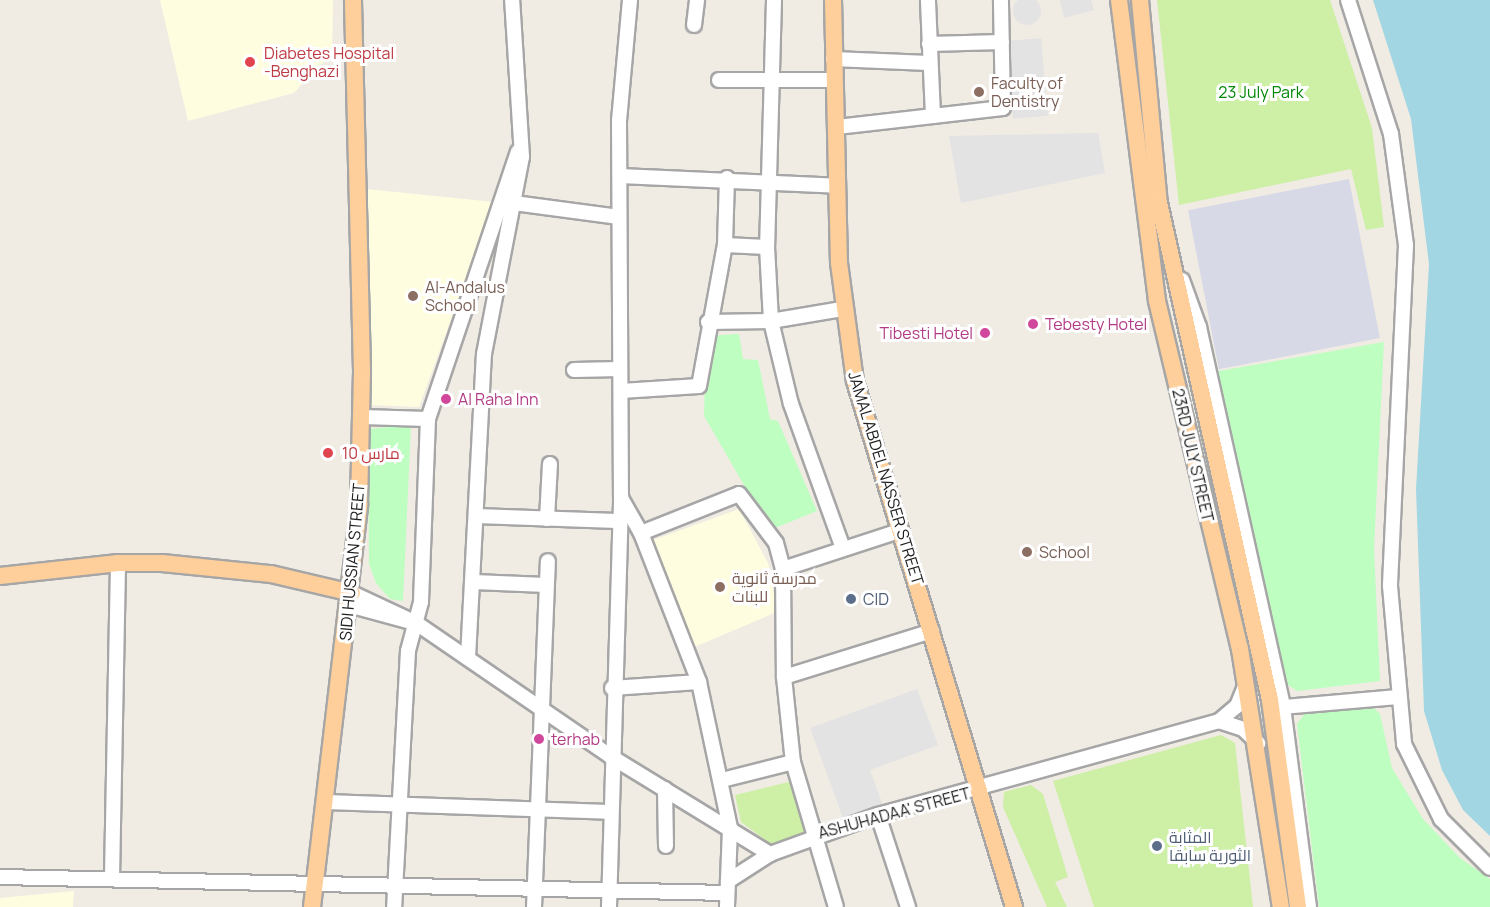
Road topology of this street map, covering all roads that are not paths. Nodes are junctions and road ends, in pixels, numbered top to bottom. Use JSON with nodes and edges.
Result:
{"nodes":[{"id":1,"x":353,"y":0,"type":"edge"},
{"id":2,"x":512,"y":0,"type":"edge"},
{"id":3,"x":630,"y":0,"type":"edge"},
{"id":4,"x":697,"y":0,"type":"edge"},
{"id":5,"x":774,"y":0,"type":"edge"},
{"id":6,"x":833,"y":0,"type":"edge"},
{"id":7,"x":928,"y":0,"type":"edge"},
{"id":8,"x":1000,"y":0,"type":"edge"},
{"id":9,"x":1119,"y":0,"type":"edge"},
{"id":10,"x":1140,"y":0,"type":"edge"},
{"id":11,"x":1348,"y":0,"type":"edge"},
{"id":12,"x":694,"y":25,"type":"dead end"},
{"id":13,"x":1002,"y":42,"type":"junction"},
{"id":14,"x":929,"y":44,"type":"junction"},
{"id":15,"x":833,"y":59,"type":"junction"},
{"id":16,"x":930,"y":63,"type":"junction"},
{"id":17,"x":719,"y":80,"type":"dead end"},
{"id":18,"x":834,"y":80,"type":"junction"},
{"id":19,"x":770,"y":81,"type":"junction"},
{"id":20,"x":933,"y":116,"type":"junction"},
{"id":21,"x":837,"y":127,"type":"junction"},
{"id":22,"x":522,"y":138,"type":"junction"},
{"id":23,"x":620,"y":176,"type":"junction"},
{"id":24,"x":727,"y":178,"type":"junction"},
{"id":25,"x":772,"y":179,"type":"junction"},
{"id":26,"x":837,"y":186,"type":"junction"},
{"id":27,"x":514,"y":202,"type":"junction"},
{"id":28,"x":1159,"y":203,"type":"junction"},
{"id":29,"x":1141,"y":206,"type":"junction"},
{"id":30,"x":619,"y":217,"type":"junction"},
{"id":31,"x":725,"y":245,"type":"junction"},
{"id":32,"x":767,"y":247,"type":"junction"},
{"id":33,"x":842,"y":309,"type":"junction"},
{"id":34,"x":771,"y":321,"type":"junction"},
{"id":35,"x":708,"y":322,"type":"junction"},
{"id":36,"x":620,"y":369,"type":"junction"},
{"id":37,"x":574,"y":370,"type":"dead end"},
{"id":38,"x":621,"y":391,"type":"junction"},
{"id":39,"x":362,"y":417,"type":"junction"},
{"id":40,"x":428,"y":419,"type":"junction"},
{"id":41,"x":550,"y":464,"type":"dead end"},
{"id":42,"x":621,"y":498,"type":"junction"},
{"id":43,"x":476,"y":516,"type":"junction"},
{"id":44,"x":547,"y":519,"type":"junction"},
{"id":45,"x":617,"y":522,"type":"junction"},
{"id":46,"x":899,"y":531,"type":"junction"},
{"id":47,"x":640,"y":533,"type":"junction"},
{"id":48,"x":842,"y":546,"type":"junction"},
{"id":49,"x":548,"y":561,"type":"dead end"},
{"id":50,"x":118,"y":562,"type":"junction"},
{"id":51,"x":783,"y":569,"type":"junction"},
{"id":52,"x":0,"y":576,"type":"edge"},
{"id":53,"x":474,"y":582,"type":"junction"},
{"id":54,"x":546,"y":585,"type":"junction"},
{"id":55,"x":351,"y":599,"type":"junction"},
{"id":56,"x":1255,"y":605,"type":"junction"},
{"id":57,"x":416,"y":623,"type":"junction"},
{"id":58,"x":932,"y":631,"type":"junction"},
{"id":59,"x":468,"y":658,"type":"junction"},
{"id":60,"x":784,"y":678,"type":"junction"},
{"id":61,"x":699,"y":682,"type":"junction"},
{"id":62,"x":1247,"y":682,"type":"junction"},
{"id":63,"x":612,"y":688,"type":"junction"},
{"id":64,"x":1397,"y":697,"type":"junction"},
{"id":65,"x":543,"y":707,"type":"junction"},
{"id":66,"x":1283,"y":707,"type":"junction"},
{"id":67,"x":1219,"y":721,"type":"junction"},
{"id":68,"x":1258,"y":743,"type":"junction"},
{"id":69,"x":610,"y":756,"type":"junction"},
{"id":70,"x":793,"y":762,"type":"junction"},
{"id":71,"x":722,"y":780,"type":"junction"},
{"id":72,"x":665,"y":789,"type":"junction"},
{"id":73,"x":980,"y":791,"type":"junction"},
{"id":74,"x":327,"y":802,"type":"junction"},
{"id":75,"x":398,"y":805,"type":"junction"},
{"id":76,"x":609,"y":812,"type":"junction"},
{"id":77,"x":536,"y":813,"type":"junction"},
{"id":78,"x":878,"y":815,"type":"junction"},
{"id":79,"x":730,"y":828,"type":"junction"},
{"id":80,"x":812,"y":835,"type":"junction"},
{"id":81,"x":666,"y":846,"type":"dead end"},
{"id":82,"x":770,"y":854,"type":"junction"},
{"id":83,"x":1490,"y":868,"type":"edge"},
{"id":84,"x":0,"y":877,"type":"edge"},
{"id":85,"x":112,"y":877,"type":"junction"},
{"id":86,"x":315,"y":883,"type":"junction"},
{"id":87,"x":394,"y":884,"type":"junction"},
{"id":88,"x":535,"y":887,"type":"junction"},
{"id":89,"x":609,"y":889,"type":"junction"},
{"id":90,"x":727,"y":894,"type":"edge"},
{"id":91,"x":312,"y":907,"type":"edge"},
{"id":92,"x":394,"y":907,"type":"edge"},
{"id":93,"x":534,"y":907,"type":"edge"},
{"id":94,"x":609,"y":907,"type":"edge"},
{"id":95,"x":836,"y":907,"type":"edge"},
{"id":96,"x":908,"y":907,"type":"edge"},
{"id":97,"x":1014,"y":907,"type":"edge"},
{"id":98,"x":1281,"y":907,"type":"edge"},
{"id":99,"x":1298,"y":907,"type":"edge"},
{"id":100,"x":1309,"y":907,"type":"edge"}],
"edges":[{"from":1,"to":39,"type":"main road","name":"SIDI HUSSIAN STREET"},
{"from":2,"to":22,"type":"street"},
{"from":3,"to":23,"type":"street"},
{"from":4,"to":12,"type":"street"},
{"from":5,"to":19,"type":"street"},
{"from":6,"to":15,"type":"main road","name":"JAMAL ABDEL NASSER STREET"},
{"from":7,"to":14,"type":"street"},
{"from":8,"to":13,"type":"street"},
{"from":9,"to":29,"type":"main road","name":"23RD JULY STREET"},
{"from":10,"to":28,"type":"main road","name":"23RD JULY STREET"},
{"from":11,"to":64,"type":"street"},
{"from":13,"to":14,"type":"street"},
{"from":13,"to":20,"type":"street"},
{"from":14,"to":16,"type":"street"},
{"from":15,"to":16,"type":"street"},
{"from":15,"to":18,"type":"main road","name":"JAMAL ABDEL NASSER STREET"},
{"from":16,"to":20,"type":"street"},
{"from":17,"to":19,"type":"street"},
{"from":18,"to":19,"type":"street"},
{"from":18,"to":21,"type":"main road","name":"JAMAL ABDEL NASSER STREET"},
{"from":19,"to":25,"type":"street"},
{"from":20,"to":21,"type":"street"},
{"from":21,"to":26,"type":"main road","name":"JAMAL ABDEL NASSER STREET"},
{"from":22,"to":27,"type":"street"},
{"from":22,"to":40,"type":"street"},
{"from":23,"to":24,"type":"street"},
{"from":23,"to":30,"type":"street"},
{"from":24,"to":25,"type":"street"},
{"from":24,"to":31,"type":"street"},
{"from":25,"to":26,"type":"street"},
{"from":25,"to":32,"type":"street"},
{"from":26,"to":33,"type":"main road","name":"JAMAL ABDEL NASSER STREET"},
{"from":27,"to":30,"type":"street"},
{"from":27,"to":43,"type":"street"},
{"from":28,"to":29,"type":"main road"},
{"from":28,"to":56,"type":"main road","name":"23RD JULY STREET"},
{"from":29,"to":62,"type":"main road","name":"23RD JULY STREET"},
{"from":30,"to":36,"type":"street"},
{"from":31,"to":32,"type":"street"},
{"from":31,"to":35,"type":"street"},
{"from":32,"to":34,"type":"street"},
{"from":33,"to":34,"type":"street"},
{"from":33,"to":46,"type":"main road","name":"JAMAL ABDEL NASSER STREET"},
{"from":34,"to":35,"type":"street"},
{"from":34,"to":48,"type":"street"},
{"from":35,"to":38,"type":"street"},
{"from":36,"to":37,"type":"street"},
{"from":36,"to":38,"type":"street"},
{"from":38,"to":42,"type":"street"},
{"from":39,"to":40,"type":"street"},
{"from":39,"to":55,"type":"main road","name":"SIDI HUSSIAN STREET"},
{"from":40,"to":57,"type":"street"},
{"from":41,"to":44,"type":"street"},
{"from":42,"to":45,"type":"street"},
{"from":42,"to":47,"type":"street"},
{"from":43,"to":44,"type":"street"},
{"from":43,"to":53,"type":"street"},
{"from":44,"to":45,"type":"street"},
{"from":45,"to":63,"type":"street"},
{"from":46,"to":48,"type":"street"},
{"from":46,"to":58,"type":"main road","name":"JAMAL ABDEL NASSER STREET"},
{"from":47,"to":51,"type":"street"},
{"from":47,"to":61,"type":"street"},
{"from":48,"to":51,"type":"street"},
{"from":49,"to":54,"type":"street"},
{"from":50,"to":52,"type":"main road"},
{"from":50,"to":55,"type":"main road"},
{"from":50,"to":85,"type":"street"},
{"from":51,"to":60,"type":"street"},
{"from":53,"to":54,"type":"street"},
{"from":53,"to":59,"type":"street"},
{"from":54,"to":65,"type":"street"},
{"from":55,"to":57,"type":"street"},
{"from":55,"to":74,"type":"main road","name":"SIDI HUSSIAN STREET"},
{"from":56,"to":66,"type":"street"},
{"from":56,"to":99,"type":"main road","name":"23RD JULY STREET"},
{"from":57,"to":59,"type":"street"},
{"from":57,"to":75,"type":"street"},
{"from":58,"to":60,"type":"street"},
{"from":58,"to":73,"type":"main road","name":"JAMAL ABDEL NASSER STREET"},
{"from":59,"to":65,"type":"street"},
{"from":60,"to":70,"type":"street"},
{"from":61,"to":63,"type":"street"},
{"from":61,"to":71,"type":"street"},
{"from":62,"to":67,"type":"street","name":"ASHUHADAA' STREET"},
{"from":62,"to":68,"type":"main road","name":"23RD JULY STREET"},
{"from":63,"to":69,"type":"street"},
{"from":64,"to":66,"type":"street"},
{"from":64,"to":83,"type":"street"},
{"from":65,"to":69,"type":"street"},
{"from":65,"to":77,"type":"street"},
{"from":66,"to":100,"type":"street"},
{"from":67,"to":68,"type":"street"},
{"from":67,"to":73,"type":"street","name":"ASHUHADAA' STREET"},
{"from":68,"to":98,"type":"main road","name":"23RD JULY STREET"},
{"from":69,"to":72,"type":"street"},
{"from":69,"to":76,"type":"street"},
{"from":70,"to":71,"type":"street"},
{"from":70,"to":80,"type":"street"},
{"from":71,"to":79,"type":"street"},
{"from":72,"to":79,"type":"street"},
{"from":72,"to":81,"type":"street"},
{"from":73,"to":78,"type":"street","name":"ASHUHADAA' STREET"},
{"from":73,"to":97,"type":"main road","name":"JAMAL ABDEL NASSER STREET"},
{"from":74,"to":75,"type":"street"},
{"from":74,"to":86,"type":"main road","name":"SIDI HUSSIAN STREET"},
{"from":75,"to":77,"type":"street"},
{"from":75,"to":87,"type":"street"},
{"from":76,"to":77,"type":"street"},
{"from":76,"to":89,"type":"street"},
{"from":77,"to":88,"type":"street"},
{"from":78,"to":80,"type":"street","name":"ASHUHADAA' STREET"},
{"from":78,"to":96,"type":"street"},
{"from":79,"to":82,"type":"street"},
{"from":79,"to":90,"type":"street"},
{"from":80,"to":82,"type":"street","name":"ASHUHADAA' STREET"},
{"from":80,"to":95,"type":"street"},
{"from":82,"to":90,"type":"street","name":"ASHUHADAA' STREET"},
{"from":84,"to":85,"type":"street"},
{"from":85,"to":86,"type":"street"},
{"from":86,"to":87,"type":"street"},
{"from":86,"to":91,"type":"main road","name":"SIDI HUSSIAN STREET"},
{"from":87,"to":88,"type":"street"},
{"from":87,"to":92,"type":"street"},
{"from":88,"to":89,"type":"street"},
{"from":88,"to":93,"type":"street"},
{"from":89,"to":90,"type":"street"},
{"from":89,"to":94,"type":"street"}]}
